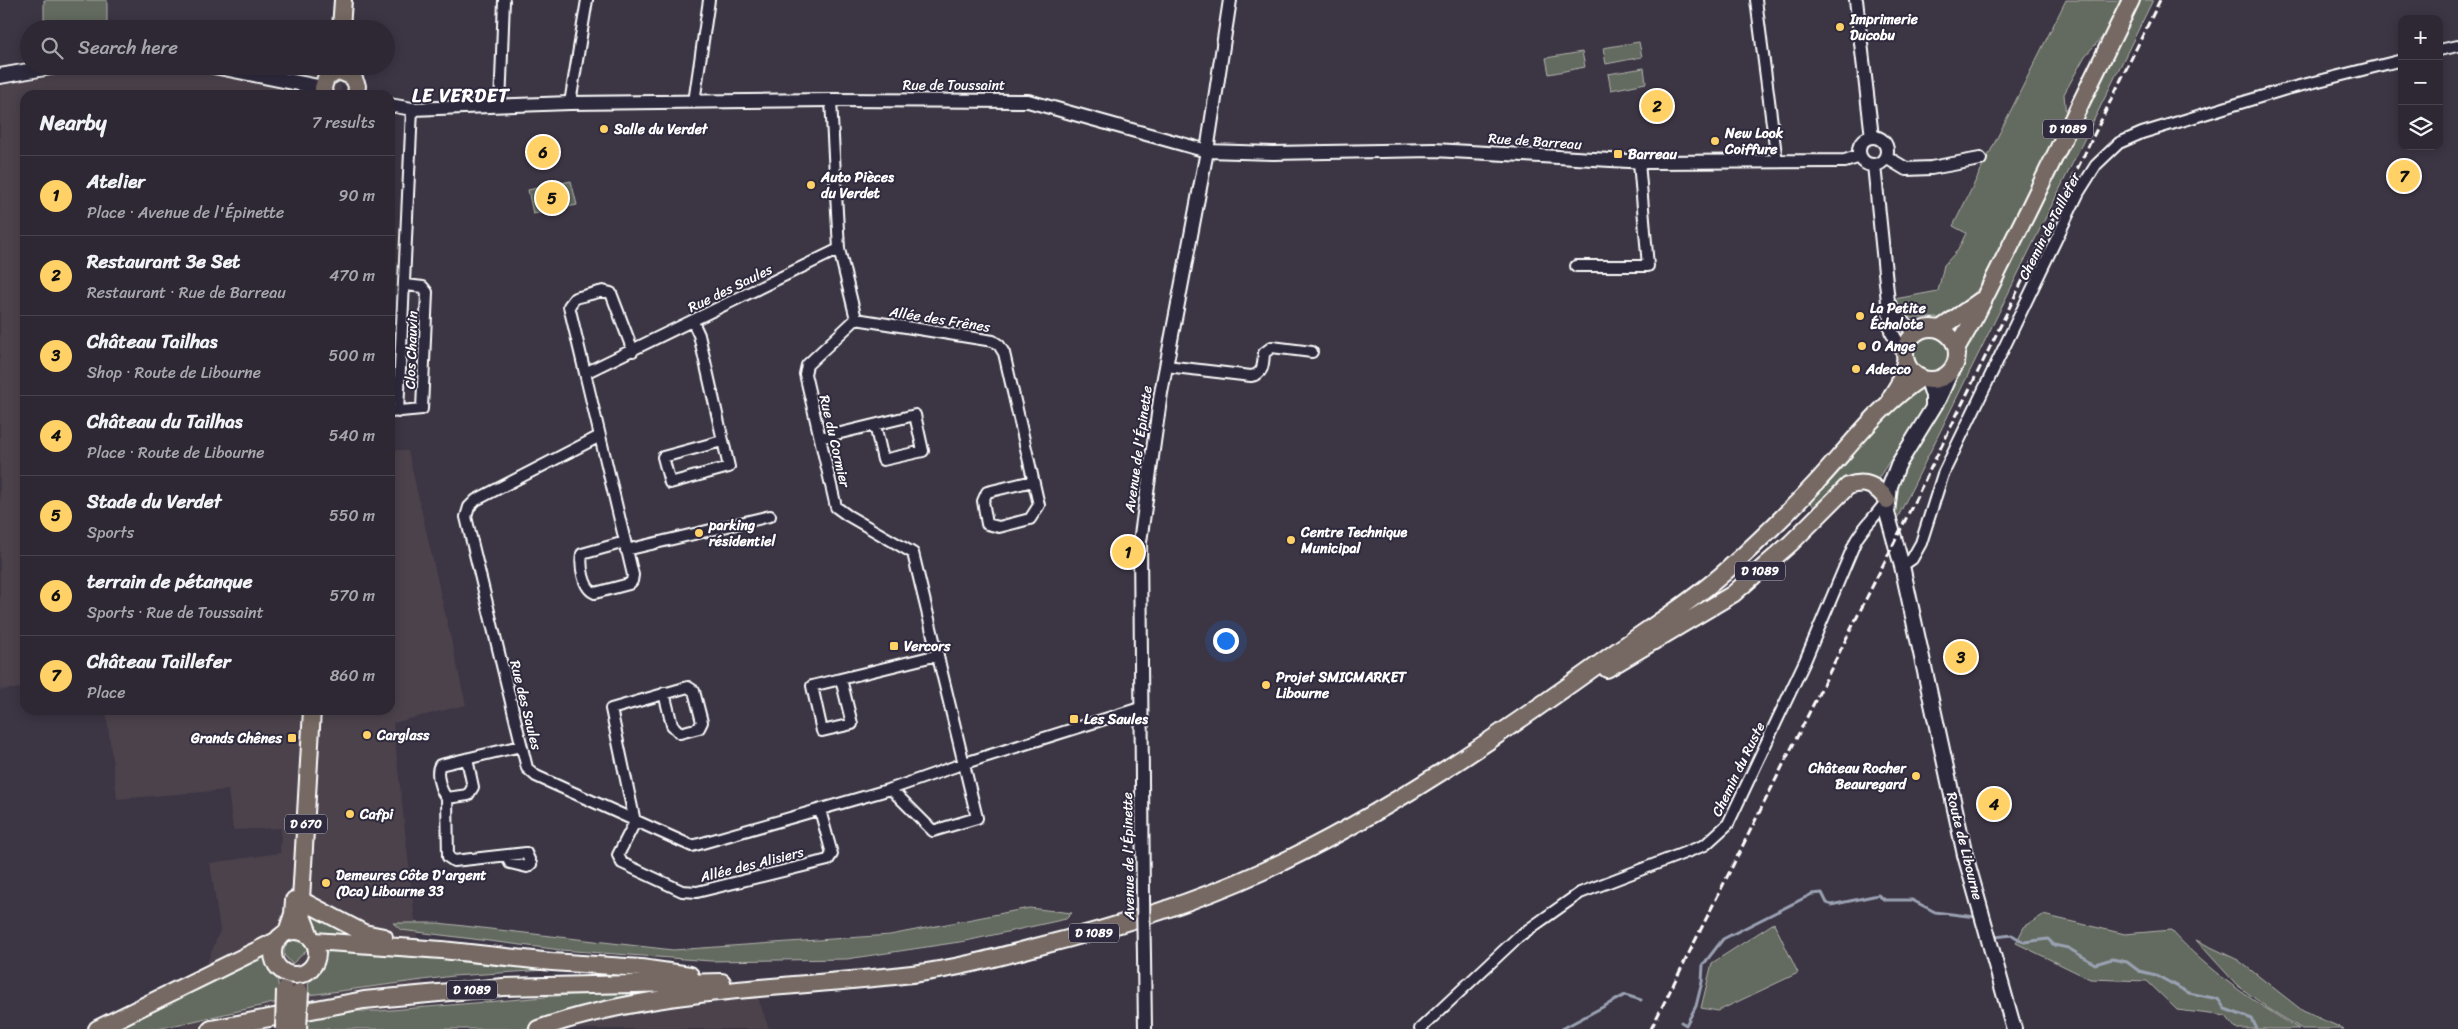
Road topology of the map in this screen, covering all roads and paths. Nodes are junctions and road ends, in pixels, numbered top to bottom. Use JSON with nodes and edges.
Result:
{"nodes":[{"id":1,"x":343,"y":0,"type":"edge"},
{"id":2,"x":504,"y":0,"type":"edge"},
{"id":3,"x":587,"y":0,"type":"edge"},
{"id":4,"x":709,"y":0,"type":"edge"},
{"id":5,"x":1230,"y":0,"type":"edge"},
{"id":6,"x":1756,"y":0,"type":"edge"},
{"id":7,"x":1856,"y":0,"type":"edge"},
{"id":8,"x":2131,"y":0,"type":"edge"},
{"id":9,"x":342,"y":20,"type":"edge"},
{"id":10,"x":2458,"y":46,"type":"edge"},
{"id":11,"x":2443,"y":49,"type":"edge"},
{"id":12,"x":2398,"y":61,"type":"edge"},
{"id":13,"x":20,"y":72,"type":"edge"},
{"id":14,"x":254,"y":75,"type":"edge"},
{"id":15,"x":330,"y":75,"type":"edge"},
{"id":16,"x":350,"y":75,"type":"edge"},
{"id":17,"x":0,"y":76,"type":"edge"},
{"id":18,"x":320,"y":90,"type":"edge"},
{"id":19,"x":324,"y":90,"type":"edge"},
{"id":20,"x":358,"y":90,"type":"edge"},
{"id":21,"x":831,"y":100,"type":"junction"},
{"id":22,"x":694,"y":102,"type":"junction"},
{"id":23,"x":570,"y":103,"type":"junction"},
{"id":24,"x":395,"y":106,"type":"edge"},
{"id":25,"x":500,"y":106,"type":"junction"},
{"id":26,"x":412,"y":109,"type":"junction"},
{"id":27,"x":1872,"y":137,"type":"junction"},
{"id":28,"x":1207,"y":151,"type":"junction"},
{"id":29,"x":1860,"y":156,"type":"junction"},
{"id":30,"x":1886,"y":157,"type":"junction"},
{"id":31,"x":1980,"y":159,"type":"dead end"},
{"id":32,"x":1639,"y":162,"type":"junction"},
{"id":33,"x":1777,"y":162,"type":"junction"},
{"id":34,"x":1874,"y":165,"type":"junction"},
{"id":35,"x":839,"y":249,"type":"junction"},
{"id":36,"x":1576,"y":266,"type":"dead end"},
{"id":37,"x":406,"y":285,"type":"junction"},
{"id":38,"x":1982,"y":299,"type":"junction"},
{"id":39,"x":1890,"y":304,"type":"junction"},
{"id":40,"x":856,"y":320,"type":"junction"},
{"id":41,"x":692,"y":322,"type":"junction"},
{"id":42,"x":1940,"y":328,"type":"junction"},
{"id":43,"x":1915,"y":332,"type":"junction"},
{"id":44,"x":1957,"y":348,"type":"junction"},
{"id":45,"x":632,"y":351,"type":"junction"},
{"id":46,"x":1312,"y":352,"type":"dead end"},
{"id":47,"x":1905,"y":358,"type":"junction"},
{"id":48,"x":1166,"y":366,"type":"junction"},
{"id":49,"x":1951,"y":371,"type":"junction"},
{"id":50,"x":585,"y":374,"type":"junction"},
{"id":51,"x":1924,"y":379,"type":"junction"},
{"id":52,"x":395,"y":401,"type":"edge"},
{"id":53,"x":1886,"y":405,"type":"junction"},
{"id":54,"x":1933,"y":407,"type":"junction"},
{"id":55,"x":395,"y":412,"type":"edge"},
{"id":56,"x":875,"y":425,"type":"junction"},
{"id":57,"x":600,"y":436,"type":"junction"},
{"id":58,"x":820,"y":438,"type":"junction"},
{"id":59,"x":722,"y":441,"type":"junction"},
{"id":60,"x":1033,"y":481,"type":"junction"},
{"id":61,"x":1887,"y":500,"type":"junction"},
{"id":62,"x":770,"y":516,"type":"dead end"},
{"id":63,"x":626,"y":546,"type":"junction"},
{"id":64,"x":1902,"y":566,"type":"junction"},
{"id":65,"x":938,"y":655,"type":"junction"},
{"id":66,"x":841,"y":679,"type":"junction"},
{"id":67,"x":664,"y":693,"type":"junction"},
{"id":68,"x":1550,"y":699,"type":"junction"},
{"id":69,"x":1140,"y":708,"type":"junction"},
{"id":70,"x":303,"y":715,"type":"edge"},
{"id":71,"x":312,"y":715,"type":"edge"},
{"id":72,"x":520,"y":746,"type":"junction"},
{"id":73,"x":467,"y":759,"type":"junction"},
{"id":74,"x":965,"y":763,"type":"junction"},
{"id":75,"x":891,"y":789,"type":"junction"},
{"id":76,"x":447,"y":798,"type":"junction"},
{"id":77,"x":820,"y":810,"type":"junction"},
{"id":78,"x":634,"y":822,"type":"junction"},
{"id":79,"x":508,"y":857,"type":"dead end"},
{"id":80,"x":302,"y":900,"type":"junction"},
{"id":81,"x":281,"y":937,"type":"junction"},
{"id":82,"x":312,"y":939,"type":"junction"},
{"id":83,"x":442,"y":950,"type":"junction"},
{"id":84,"x":851,"y":978,"type":"junction"},
{"id":85,"x":293,"y":982,"type":"junction"},
{"id":86,"x":737,"y":982,"type":"junction"},
{"id":87,"x":97,"y":1029,"type":"edge"},
{"id":88,"x":211,"y":1029,"type":"edge"},
{"id":89,"x":284,"y":1029,"type":"edge"},
{"id":90,"x":298,"y":1029,"type":"edge"},
{"id":91,"x":538,"y":1029,"type":"edge"},
{"id":92,"x":1145,"y":1029,"type":"edge"},
{"id":93,"x":1420,"y":1029,"type":"edge"},
{"id":94,"x":2014,"y":1029,"type":"edge"}],
"edges":[{"from":1,"to":9,"type":"main road"},
{"from":2,"to":25,"type":"street"},
{"from":3,"to":23,"type":"street"},
{"from":4,"to":22,"type":"street"},
{"from":5,"to":28,"type":"street","name":"Avenue de l'Épinette"},
{"from":6,"to":33,"type":"street"},
{"from":7,"to":27,"type":"street"},
{"from":8,"to":38,"type":"main road","number":"D 1089"},
{"from":10,"to":11,"type":"street"},
{"from":12,"to":64,"type":"street","name":"Chemin de Taillefer"},
{"from":13,"to":17,"type":"main road"},
{"from":14,"to":18,"type":"main road"},
{"from":15,"to":19,"type":"main road"},
{"from":16,"to":20,"type":"main road"},
{"from":21,"to":22,"type":"street","name":"Rue de Toussaint"},
{"from":21,"to":28,"type":"street","name":"Rue de Toussaint"},
{"from":21,"to":35,"type":"street"},
{"from":22,"to":23,"type":"street","name":"Rue de Toussaint"},
{"from":23,"to":25,"type":"street","name":"Rue de Toussaint"},
{"from":24,"to":26,"type":"street","name":"Rue de Toussaint"},
{"from":25,"to":26,"type":"street","name":"Rue de Toussaint"},
{"from":26,"to":37,"type":"street","name":"Clos Chauvin"},
{"from":27,"to":29,"type":"street"},
{"from":27,"to":30,"type":"street"},
{"from":28,"to":32,"type":"street","name":"Rue de Barreau"},
{"from":28,"to":48,"type":"street","name":"Avenue de l'Épinette"},
{"from":29,"to":33,"type":"street","name":"Rue de Barreau"},
{"from":29,"to":34,"type":"street"},
{"from":30,"to":31,"type":"street"},
{"from":30,"to":34,"type":"street"},
{"from":32,"to":33,"type":"street","name":"Rue de Barreau"},
{"from":32,"to":36,"type":"street"},
{"from":34,"to":39,"type":"street"},
{"from":35,"to":40,"type":"street"},
{"from":35,"to":41,"type":"street","name":"Rue des Saules"},
{"from":37,"to":52,"type":"street","name":"Clos Chauvin"},
{"from":37,"to":55,"type":"street","name":"Clos Chauvin"},
{"from":38,"to":42,"type":"main road","number":"D 1089"},
{"from":38,"to":44,"type":"main road","number":"D 1089"},
{"from":39,"to":43,"type":"street"},
{"from":39,"to":47,"type":"street"},
{"from":40,"to":58,"type":"street","name":"Rue du Cormier"},
{"from":40,"to":60,"type":"street","name":"Allée des Frênes"},
{"from":41,"to":45,"type":"street","name":"Rue des Saules"},
{"from":41,"to":59,"type":"street"},
{"from":42,"to":43,"type":"main road"},
{"from":42,"to":44,"type":"main road"},
{"from":43,"to":47,"type":"main road"},
{"from":44,"to":49,"type":"main road"},
{"from":45,"to":50,"type":"street","name":"Rue des Saules"},
{"from":45,"to":50,"type":"street"},
{"from":46,"to":48,"type":"street"},
{"from":47,"to":51,"type":"main road"},
{"from":47,"to":53,"type":"main road","number":"D 1089"},
{"from":48,"to":69,"type":"street","name":"Avenue de l'Épinette"},
{"from":49,"to":51,"type":"main road"},
{"from":49,"to":54,"type":"main road"},
{"from":50,"to":57,"type":"street"},
{"from":51,"to":53,"type":"main road","number":"D 1089"},
{"from":51,"to":54,"type":"main road"},
{"from":53,"to":68,"type":"main road","number":"D 1089"},
{"from":54,"to":61,"type":"main road"},
{"from":56,"to":56,"type":"street"},
{"from":56,"to":58,"type":"street"},
{"from":57,"to":63,"type":"street"},
{"from":57,"to":72,"type":"street","name":"Rue des Saules"},
{"from":58,"to":65,"type":"street","name":"Rue du Cormier"},
{"from":59,"to":59,"type":"street"},
{"from":60,"to":60,"type":"street","name":"Allée des Frênes"},
{"from":61,"to":64,"type":"main road","name":"Route de Libourne"},
{"from":61,"to":68,"type":"main road","number":"D 1089"},
{"from":61,"to":93,"type":"street","name":"Chemin du Ruste"},
{"from":62,"to":63,"type":"street"},
{"from":63,"to":63,"type":"street"},
{"from":64,"to":94,"type":"main road","name":"Route de Libourne"},
{"from":65,"to":66,"type":"street"},
{"from":65,"to":74,"type":"street","name":"Rue du Cormier"},
{"from":66,"to":66,"type":"street"},
{"from":67,"to":67,"type":"street"},
{"from":67,"to":78,"type":"street"},
{"from":68,"to":84,"type":"main road","number":"D 1089"},
{"from":69,"to":74,"type":"street","name":"Rue des Saules"},
{"from":69,"to":92,"type":"street","name":"Avenue de l'Épinette","bridge":true},
{"from":70,"to":81,"type":"main road","number":"D 670"},
{"from":71,"to":80,"type":"main road","number":"D 670"},
{"from":72,"to":73,"type":"street"},
{"from":72,"to":78,"type":"street","name":"Rue des Saules"},
{"from":73,"to":76,"type":"street"},
{"from":73,"to":76,"type":"street"},
{"from":74,"to":75,"type":"street","name":"Rue des Saules"},
{"from":74,"to":75,"type":"street"},
{"from":75,"to":77,"type":"street","name":"Rue des Saules"},
{"from":76,"to":79,"type":"street"},
{"from":77,"to":78,"type":"street","name":"Rue des Saules"},
{"from":77,"to":78,"type":"street","name":"Allée des Alisiers"},
{"from":80,"to":82,"type":"main road","number":"D 670"},
{"from":80,"to":83,"type":"main road"},
{"from":81,"to":82,"type":"main road"},
{"from":81,"to":85,"type":"main road"},
{"from":81,"to":87,"type":"main road"},
{"from":82,"to":83,"type":"main road"},
{"from":82,"to":85,"type":"main road"},
{"from":83,"to":86,"type":"main road"},
{"from":84,"to":86,"type":"main road","number":"D 1089"},
{"from":84,"to":91,"type":"main road"},
{"from":85,"to":89,"type":"main road","bridge":true},
{"from":85,"to":90,"type":"main road","bridge":true},
{"from":86,"to":88,"type":"main road","number":"D 1089"}]}
